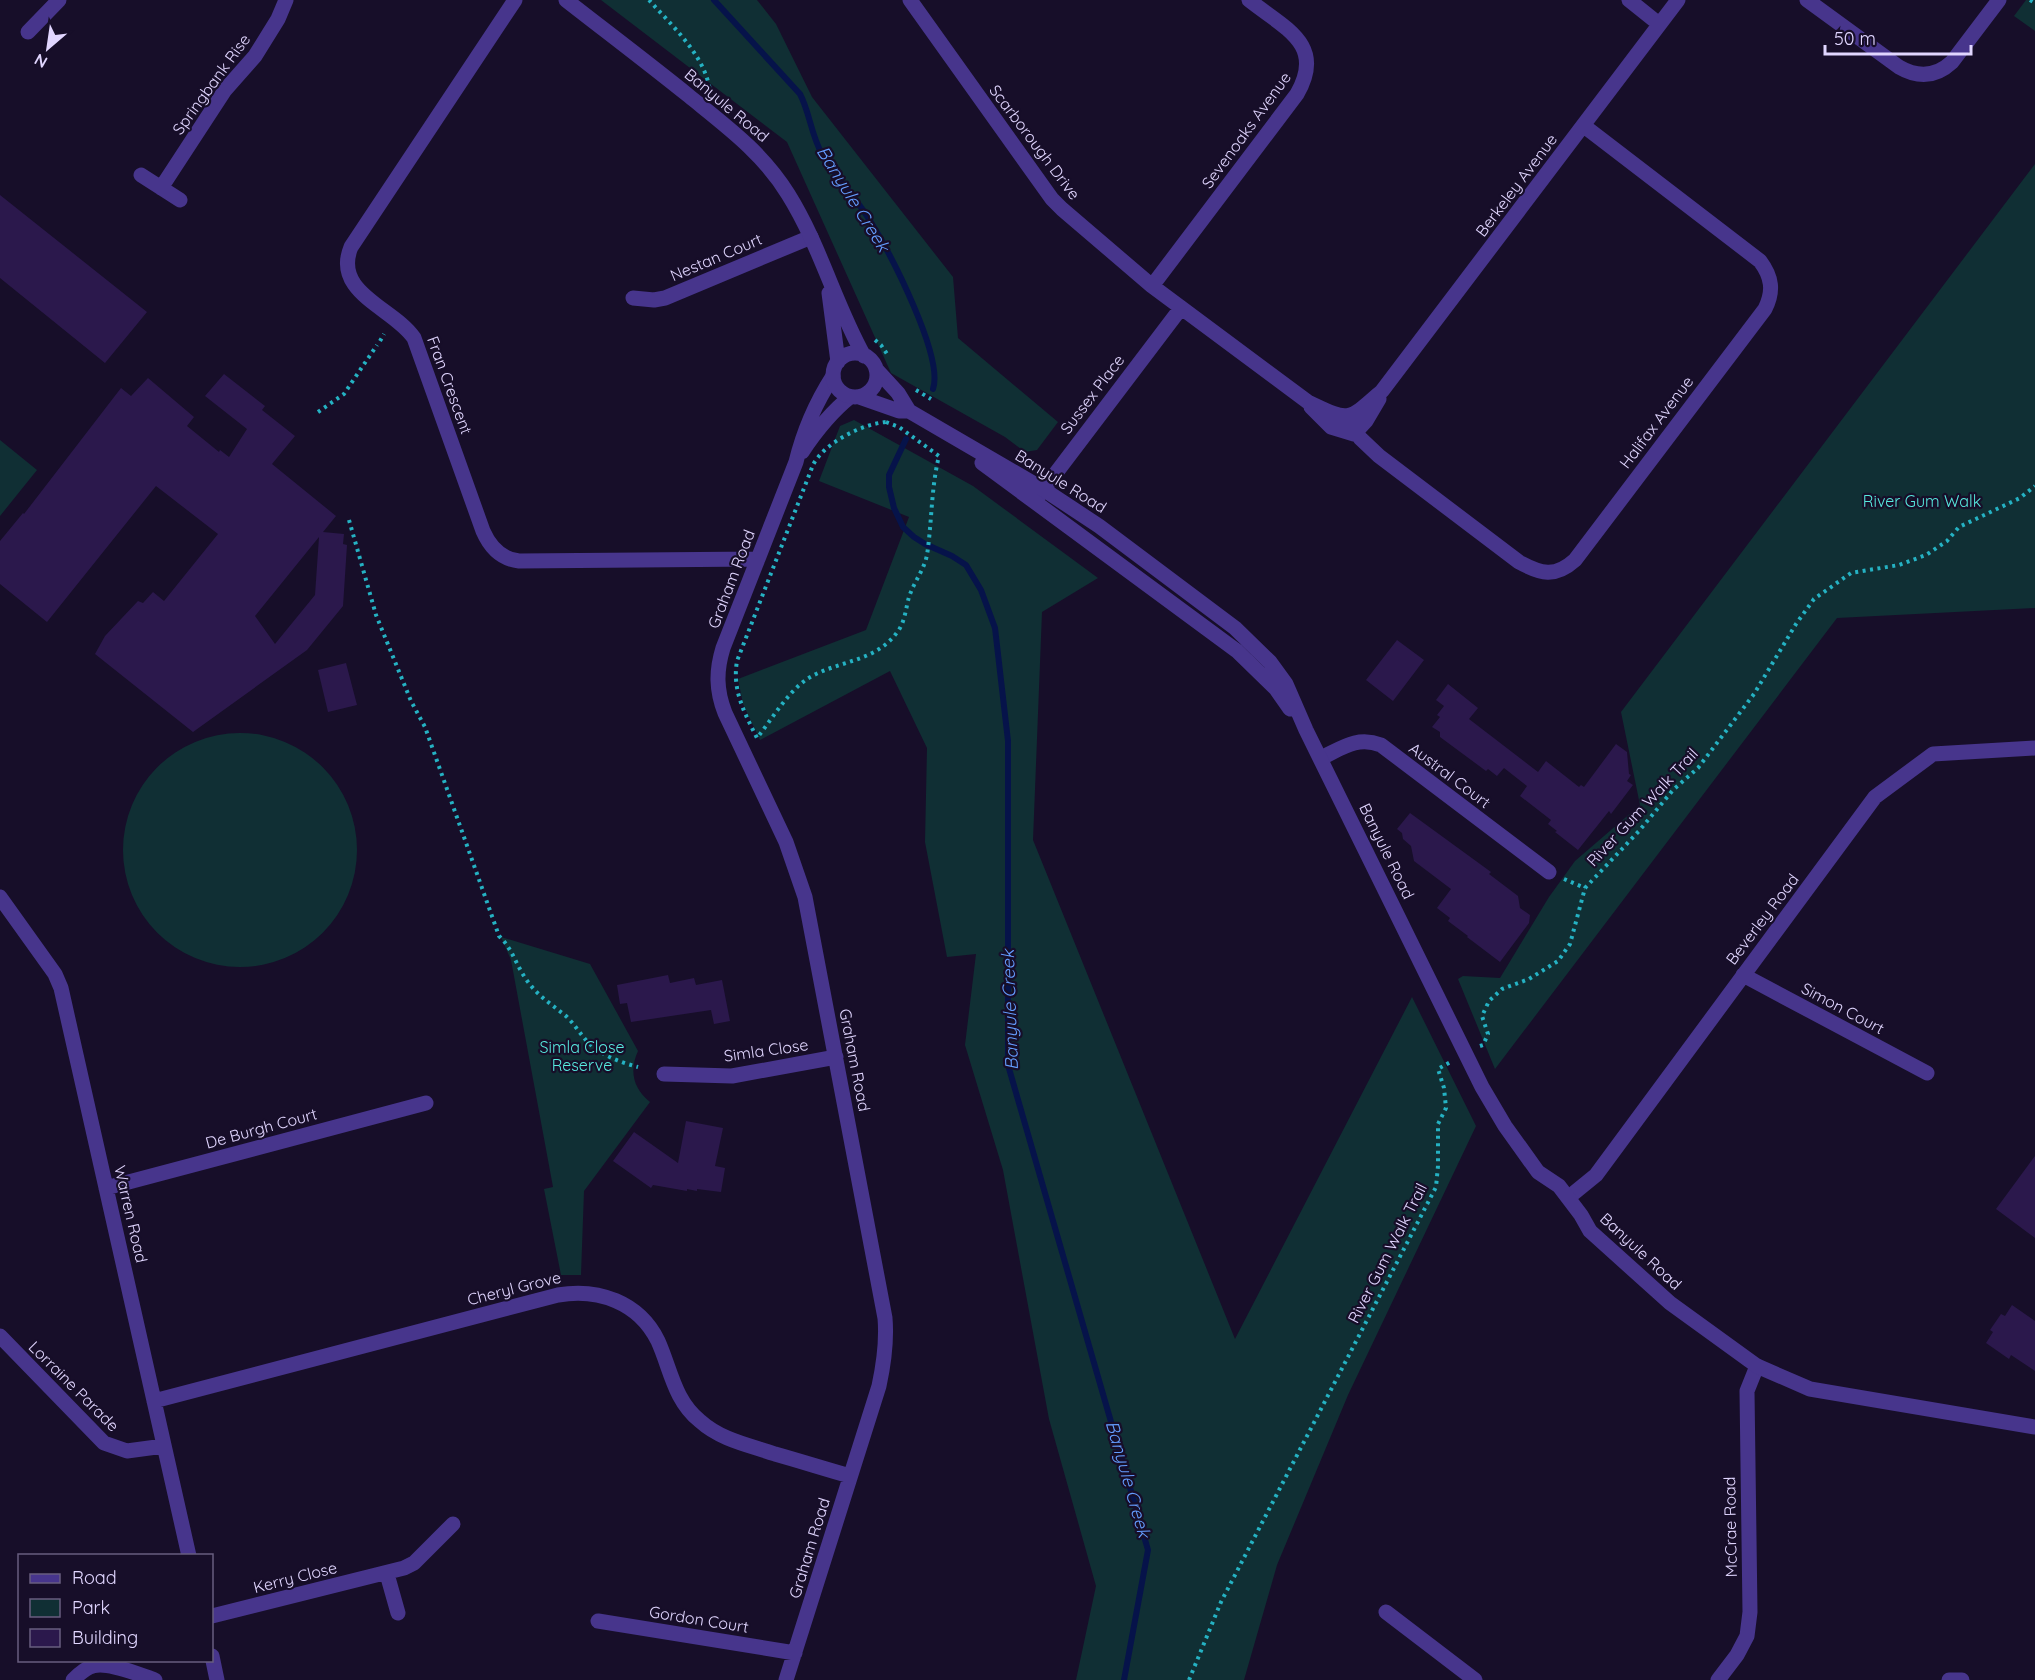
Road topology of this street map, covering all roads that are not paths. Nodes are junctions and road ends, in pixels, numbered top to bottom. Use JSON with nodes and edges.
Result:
{"nodes":[{"id":1,"x":59,"y":0,"type":"edge"},
{"id":2,"x":286,"y":0,"type":"edge"},
{"id":3,"x":514,"y":0,"type":"edge"},
{"id":4,"x":566,"y":0,"type":"edge"},
{"id":5,"x":910,"y":0,"type":"edge"},
{"id":6,"x":1250,"y":0,"type":"edge"},
{"id":7,"x":1629,"y":0,"type":"edge"},
{"id":8,"x":1678,"y":0,"type":"edge"},
{"id":9,"x":1808,"y":0,"type":"edge"},
{"id":10,"x":1998,"y":0,"type":"edge"},
{"id":11,"x":1659,"y":24,"type":"junction"},
{"id":12,"x":28,"y":32,"type":"dead end"},
{"id":13,"x":1584,"y":126,"type":"junction"},
{"id":14,"x":141,"y":175,"type":"dead end"},
{"id":15,"x":161,"y":188,"type":"junction"},
{"id":16,"x":180,"y":200,"type":"dead end"},
{"id":17,"x":811,"y":237,"type":"junction"},
{"id":18,"x":826,"y":270,"type":"junction"},
{"id":19,"x":1152,"y":286,"type":"junction"},
{"id":20,"x":633,"y":298,"type":"dead end"},
{"id":21,"x":1181,"y":308,"type":"junction"},
{"id":22,"x":864,"y":356,"type":"junction"},
{"id":23,"x":835,"y":369,"type":"junction"},
{"id":24,"x":876,"y":369,"type":"junction"},
{"id":25,"x":1382,"y":391,"type":"junction"},
{"id":26,"x":855,"y":397,"type":"junction"},
{"id":27,"x":1308,"y":402,"type":"junction"},
{"id":28,"x":909,"y":411,"type":"junction"},
{"id":29,"x":1348,"y":416,"type":"junction"},
{"id":30,"x":1357,"y":432,"type":"junction"},
{"id":31,"x":796,"y":462,"type":"junction"},
{"id":32,"x":1038,"y":496,"type":"junction"},
{"id":33,"x":758,"y":559,"type":"junction"},
{"id":34,"x":1306,"y":730,"type":"junction"},
{"id":35,"x":2035,"y":748,"type":"edge"},
{"id":36,"x":1321,"y":758,"type":"junction"},
{"id":37,"x":1550,"y":872,"type":"road end"},
{"id":38,"x":0,"y":897,"type":"edge"},
{"id":39,"x":1743,"y":975,"type":"junction"},
{"id":40,"x":836,"y":1057,"type":"junction"},
{"id":41,"x":1927,"y":1072,"type":"dead end"},
{"id":42,"x":664,"y":1074,"type":"dead end"},
{"id":43,"x":426,"y":1103,"type":"dead end"},
{"id":44,"x":106,"y":1188,"type":"junction"},
{"id":45,"x":1569,"y":1197,"type":"junction"},
{"id":46,"x":0,"y":1336,"type":"edge"},
{"id":47,"x":1757,"y":1366,"type":"junction"},
{"id":48,"x":154,"y":1401,"type":"junction"},
{"id":49,"x":2035,"y":1427,"type":"edge"},
{"id":50,"x":164,"y":1446,"type":"junction"},
{"id":51,"x":850,"y":1476,"type":"junction"},
{"id":52,"x":453,"y":1524,"type":"dead end"},
{"id":53,"x":189,"y":1554,"type":"edge"},
{"id":54,"x":387,"y":1574,"type":"junction"},
{"id":55,"x":1386,"y":1612,"type":"dead end"},
{"id":56,"x":398,"y":1613,"type":"dead end"},
{"id":57,"x":213,"y":1616,"type":"edge"},
{"id":58,"x":598,"y":1620,"type":"dead end"},
{"id":59,"x":795,"y":1653,"type":"junction"},
{"id":60,"x":213,"y":1661,"type":"edge"},
{"id":61,"x":73,"y":1680,"type":"edge"},
{"id":62,"x":155,"y":1680,"type":"edge"},
{"id":63,"x":217,"y":1680,"type":"edge"},
{"id":64,"x":786,"y":1680,"type":"edge"},
{"id":65,"x":1474,"y":1680,"type":"edge"},
{"id":66,"x":1718,"y":1680,"type":"edge"},
{"id":67,"x":1949,"y":1680,"type":"edge"},
{"id":68,"x":1962,"y":1680,"type":"edge"}],
"edges":[{"from":1,"to":12,"type":"street"},
{"from":2,"to":15,"type":"street","name":"Springbank Rise"},
{"from":3,"to":33,"type":"street","name":"Fran Crescent"},
{"from":4,"to":17,"type":"street","name":"Banyule Road"},
{"from":5,"to":19,"type":"street","name":"Scarborough Drive"},
{"from":6,"to":19,"type":"street","name":"Sevenoaks Avenue"},
{"from":7,"to":11,"type":"street"},
{"from":8,"to":11,"type":"street","name":"Berkeley Avenue"},
{"from":9,"to":10,"type":"street"},
{"from":11,"to":13,"type":"street","name":"Berkeley Avenue"},
{"from":13,"to":25,"type":"street","name":"Berkeley Avenue"},
{"from":13,"to":30,"type":"street","name":"Halifax Avenue"},
{"from":14,"to":15,"type":"street"},
{"from":15,"to":16,"type":"street"},
{"from":17,"to":18,"type":"street","name":"Banyule Road"},
{"from":17,"to":20,"type":"street","name":"Nestan Court"},
{"from":18,"to":22,"type":"street","name":"Banyule Road"},
{"from":18,"to":23,"type":"street","name":"Banyule Road"},
{"from":19,"to":21,"type":"street","name":"Scarborough Drive"},
{"from":21,"to":27,"type":"street"},
{"from":21,"to":32,"type":"street","name":"Sussex Place"},
{"from":22,"to":23,"type":"street"},
{"from":22,"to":24,"type":"street"},
{"from":23,"to":26,"type":"street"},
{"from":23,"to":31,"type":"street","name":"Graham Road"},
{"from":24,"to":26,"type":"street"},
{"from":24,"to":28,"type":"street","name":"Banyule Road"},
{"from":25,"to":29,"type":"street","name":"Berkeley Avenue"},
{"from":25,"to":30,"type":"street","name":"Berkeley Avenue"},
{"from":26,"to":28,"type":"street","name":"Banyule Road"},
{"from":26,"to":31,"type":"street","name":"Graham Road"},
{"from":27,"to":29,"type":"street"},
{"from":27,"to":30,"type":"street"},
{"from":28,"to":32,"type":"street","name":"Banyule Road"},
{"from":29,"to":30,"type":"street","name":"Halifax Avenue"},
{"from":31,"to":33,"type":"street","name":"Graham Road"},
{"from":32,"to":34,"type":"street","name":"Banyule Road"},
{"from":32,"to":34,"type":"street","name":"Banyule Road"},
{"from":33,"to":40,"type":"street","name":"Graham Road"},
{"from":34,"to":36,"type":"street","name":"Banyule Road"},
{"from":35,"to":39,"type":"street","name":"Beverley Road"},
{"from":36,"to":37,"type":"street","name":"Austral Court"},
{"from":36,"to":45,"type":"street","name":"Banyule Road"},
{"from":38,"to":44,"type":"street","name":"Warren Road"},
{"from":39,"to":41,"type":"street","name":"Simon Court"},
{"from":39,"to":45,"type":"street","name":"Beverley Road"},
{"from":40,"to":42,"type":"street","name":"Simla Close"},
{"from":40,"to":51,"type":"street","name":"Graham Road"},
{"from":43,"to":44,"type":"street","name":"De Burgh Court"},
{"from":44,"to":48,"type":"street","name":"Warren Road"},
{"from":45,"to":47,"type":"street","name":"Banyule Road"},
{"from":46,"to":50,"type":"street","name":"Lorraine Parade"},
{"from":47,"to":49,"type":"street","name":"Banyule Road"},
{"from":47,"to":66,"type":"street","name":"McCrae Road"},
{"from":48,"to":50,"type":"street","name":"Warren Road"},
{"from":48,"to":51,"type":"street","name":"Cheryl Grove"},
{"from":50,"to":53,"type":"street","name":"Warren Road"},
{"from":51,"to":59,"type":"street","name":"Graham Road"},
{"from":52,"to":54,"type":"street","name":"Kerry Close"},
{"from":54,"to":56,"type":"street"},
{"from":54,"to":57,"type":"street","name":"Kerry Close"},
{"from":55,"to":65,"type":"street"},
{"from":58,"to":59,"type":"street","name":"Gordon Court"},
{"from":59,"to":64,"type":"street","name":"Graham Road"},
{"from":60,"to":63,"type":"street"},
{"from":61,"to":62,"type":"street"},
{"from":67,"to":68,"type":"street"}]}
